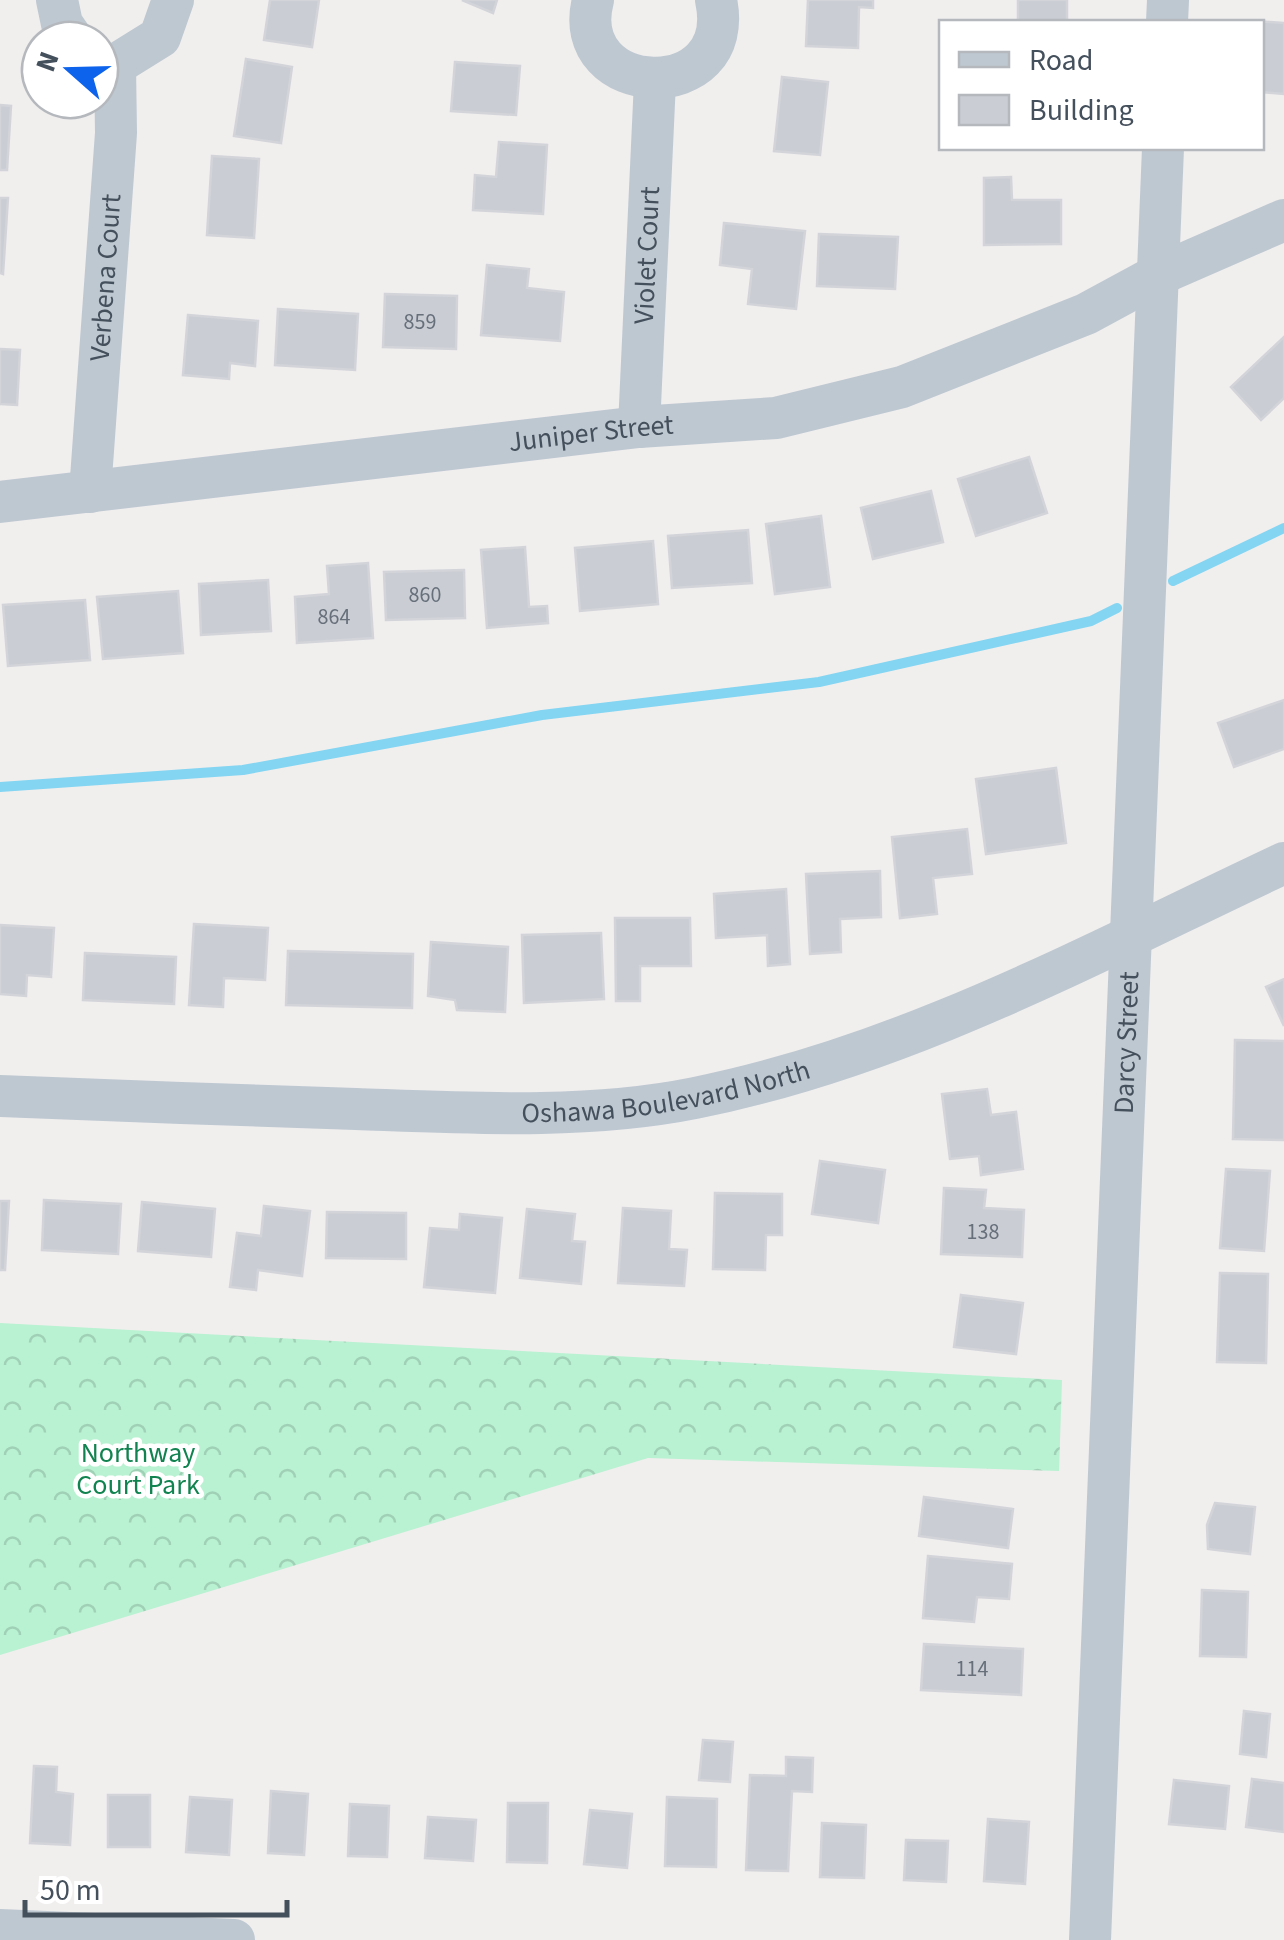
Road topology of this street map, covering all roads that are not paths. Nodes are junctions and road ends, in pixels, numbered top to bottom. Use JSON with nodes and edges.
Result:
{"nodes":[{"id":1,"x":173,"y":0,"type":"edge"},
{"id":2,"x":594,"y":0,"type":"edge"},
{"id":3,"x":716,"y":0,"type":"edge"},
{"id":4,"x":120,"y":55,"type":"edge"},
{"id":5,"x":654,"y":81,"type":"junction"},
{"id":6,"x":115,"y":120,"type":"edge"},
{"id":7,"x":1163,"y":150,"type":"edge"},
{"id":8,"x":1284,"y":220,"type":"edge"},
{"id":9,"x":1158,"y":275,"type":"junction"},
{"id":10,"x":639,"y":427,"type":"junction"},
{"id":11,"x":90,"y":492,"type":"junction"},
{"id":12,"x":0,"y":502,"type":"edge"},
{"id":13,"x":1284,"y":862,"type":"edge"},
{"id":14,"x":1130,"y":935,"type":"junction"},
{"id":15,"x":0,"y":1096,"type":"edge"},
{"id":16,"x":0,"y":1930,"type":"edge"},
{"id":17,"x":234,"y":1940,"type":"edge"},
{"id":18,"x":1090,"y":1940,"type":"edge"}],
"edges":[{"from":1,"to":4,"type":"street","name":"Verbena Court"},
{"from":2,"to":5,"type":"street"},
{"from":3,"to":5,"type":"street"},
{"from":5,"to":10,"type":"street","name":"Violet Court"},
{"from":6,"to":11,"type":"street","name":"Verbena Court"},
{"from":7,"to":9,"type":"street","name":"Darcy Street"},
{"from":8,"to":9,"type":"street","name":"Juniper Street"},
{"from":9,"to":10,"type":"street","name":"Juniper Street"},
{"from":9,"to":14,"type":"street","name":"Darcy Street"},
{"from":10,"to":11,"type":"street","name":"Juniper Street"},
{"from":11,"to":12,"type":"street","name":"Juniper Street"},
{"from":13,"to":14,"type":"street","name":"Oshawa Boulevard North"},
{"from":14,"to":15,"type":"street","name":"Oshawa Boulevard North"},
{"from":14,"to":18,"type":"street","name":"Darcy Street"},
{"from":16,"to":17,"type":"street"}]}
